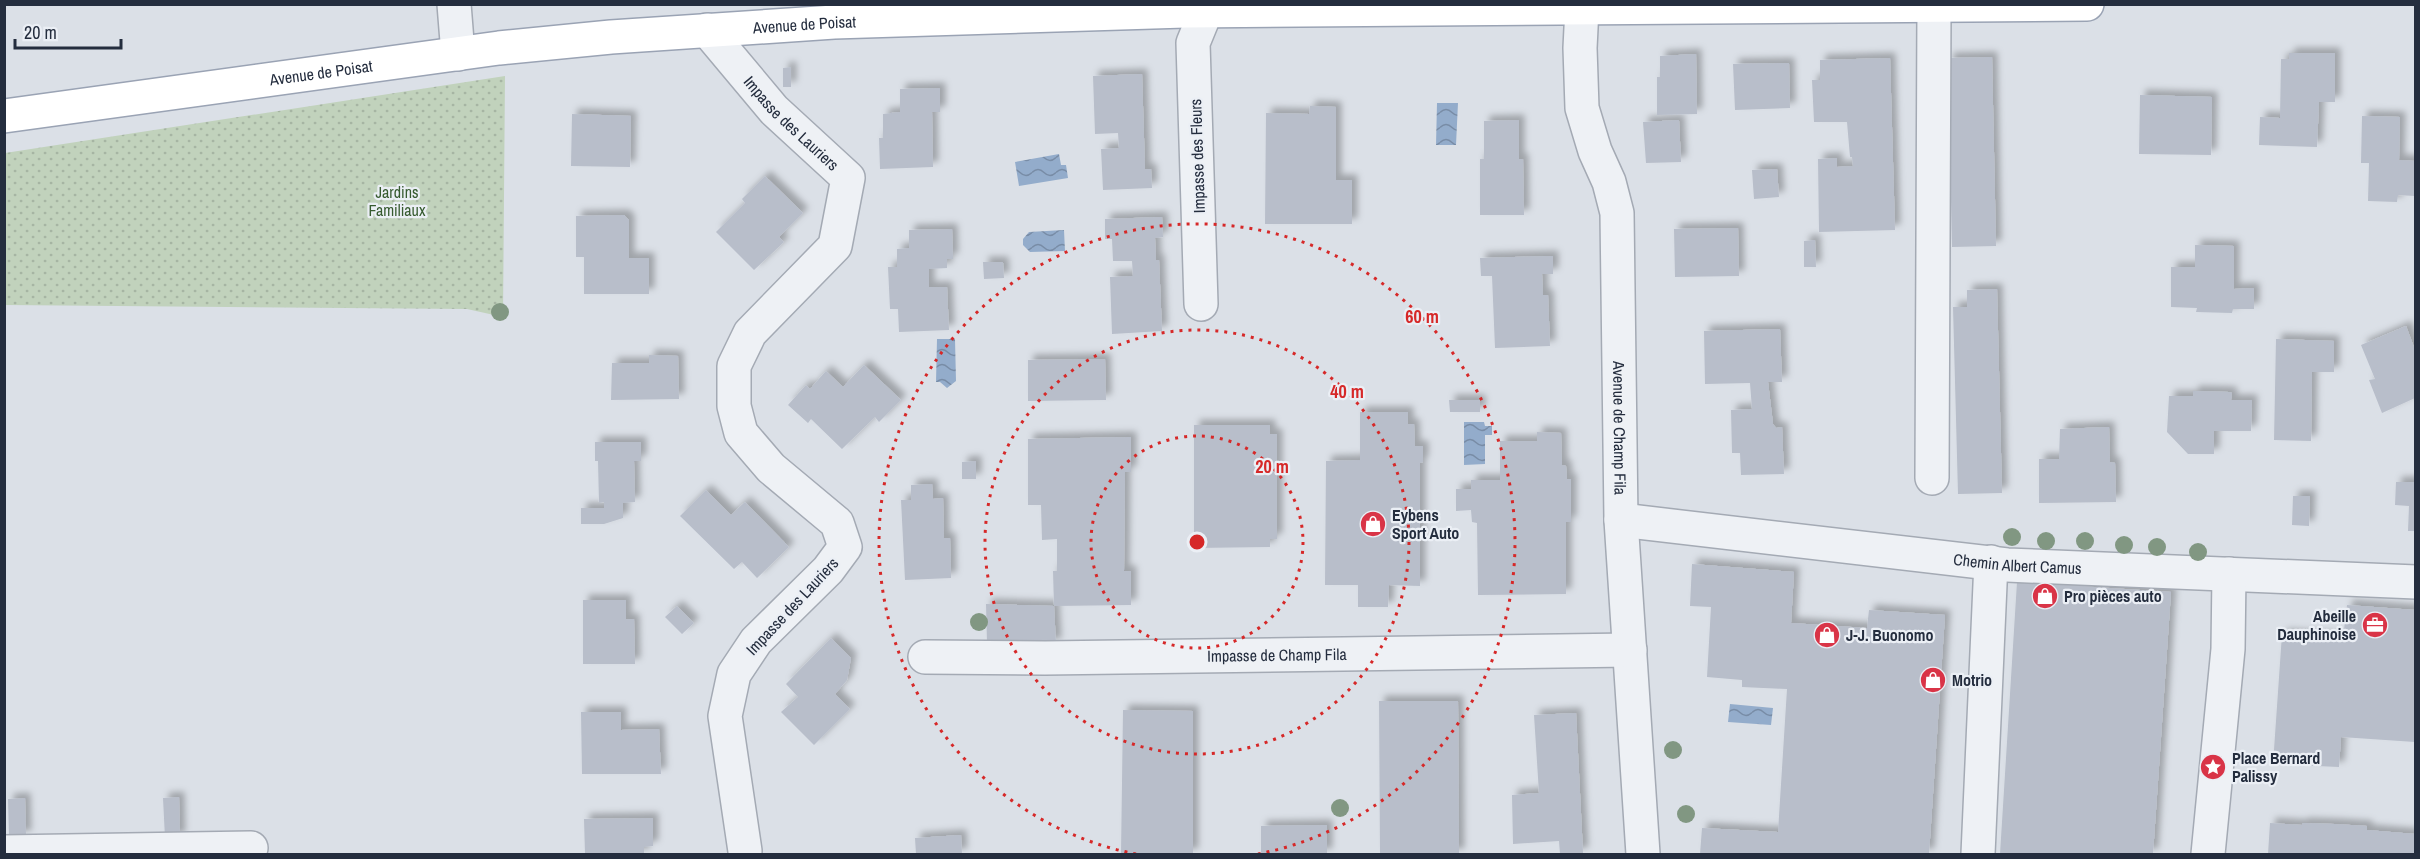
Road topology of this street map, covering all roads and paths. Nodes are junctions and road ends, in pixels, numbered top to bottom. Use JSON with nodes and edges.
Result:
{"nodes":[{"id":1,"x":454,"y":4,"type":"edge"},
{"id":2,"x":2087,"y":4,"type":"edge"},
{"id":3,"x":1777,"y":6,"type":"edge"},
{"id":4,"x":1934,"y":6,"type":"junction"},
{"id":5,"x":1208,"y":8,"type":"edge"},
{"id":6,"x":1596,"y":8,"type":"junction"},
{"id":7,"x":971,"y":10,"type":"edge"},
{"id":8,"x":707,"y":30,"type":"junction"},
{"id":9,"x":458,"y":54,"type":"junction"},
{"id":10,"x":4,"y":116,"type":"edge"},
{"id":11,"x":1201,"y":304,"type":"dead end"},
{"id":12,"x":1932,"y":477,"type":"dead end"},
{"id":13,"x":1621,"y":520,"type":"junction"},
{"id":14,"x":1991,"y":562,"type":"junction"},
{"id":15,"x":2229,"y":574,"type":"junction"},
{"id":16,"x":2415,"y":582,"type":"edge"},
{"id":17,"x":1630,"y":650,"type":"junction"},
{"id":18,"x":925,"y":657,"type":"dead end"},
{"id":19,"x":251,"y":848,"type":"dead end"},
{"id":20,"x":745,"y":851,"type":"dead end"},
{"id":21,"x":4,"y":852,"type":"edge"},
{"id":22,"x":1643,"y":855,"type":"edge"},
{"id":23,"x":1978,"y":855,"type":"edge"},
{"id":24,"x":2208,"y":855,"type":"edge"}],
"edges":[{"from":1,"to":9,"type":"street"},
{"from":2,"to":4,"type":"main road","name":"Avenue de Poisat"},
{"from":3,"to":4,"type":"main road","name":"Avenue de Poisat"},
{"from":3,"to":6,"type":"main road","name":"Avenue de Poisat"},
{"from":4,"to":12,"type":"street"},
{"from":5,"to":6,"type":"main road","name":"Avenue de Poisat"},
{"from":5,"to":7,"type":"main road","name":"Avenue de Poisat"},
{"from":5,"to":11,"type":"street","name":"Impasse des Fleurs"},
{"from":6,"to":13,"type":"street","name":"Avenue de Champ Fila"},
{"from":7,"to":8,"type":"main road","name":"Avenue de Poisat"},
{"from":8,"to":9,"type":"main road","name":"Avenue de Poisat"},
{"from":8,"to":20,"type":"street","name":"Impasse des Lauriers"},
{"from":9,"to":10,"type":"main road","name":"Avenue de Poisat"},
{"from":13,"to":14,"type":"street","name":"Chemin Albert Camus"},
{"from":13,"to":17,"type":"street","name":"Avenue de Champ Fila"},
{"from":14,"to":15,"type":"street","name":"Chemin Albert Camus"},
{"from":14,"to":23,"type":"street"},
{"from":15,"to":16,"type":"street","name":"Chemin Albert Camus"},
{"from":15,"to":24,"type":"street"},
{"from":17,"to":18,"type":"street","name":"Impasse de Champ Fila"},
{"from":17,"to":22,"type":"street","name":"Avenue de Champ Fila"},
{"from":19,"to":21,"type":"street"}]}
